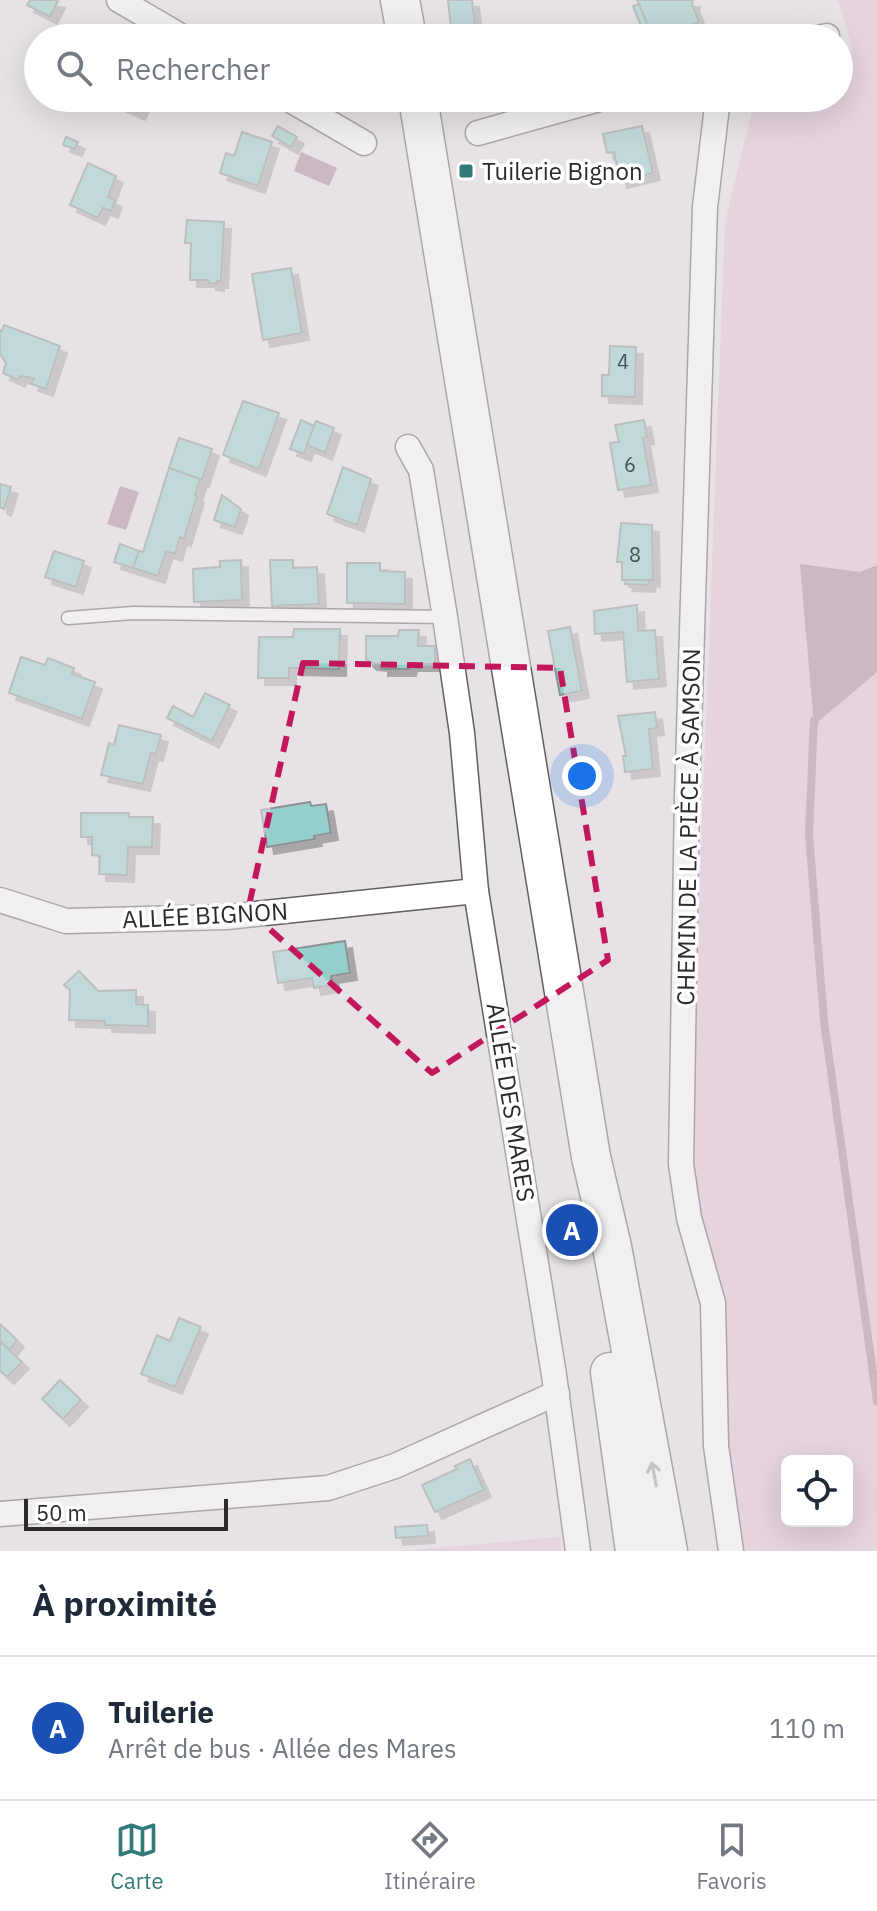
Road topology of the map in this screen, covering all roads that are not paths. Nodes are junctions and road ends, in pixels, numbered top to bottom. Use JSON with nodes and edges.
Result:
{"nodes":[{"id":1,"x":119,"y":0,"type":"edge"},
{"id":2,"x":401,"y":0,"type":"edge"},
{"id":3,"x":160,"y":24,"type":"edge"},
{"id":4,"x":405,"y":24,"type":"edge"},
{"id":5,"x":311,"y":112,"type":"edge"},
{"id":6,"x":420,"y":112,"type":"edge"},
{"id":7,"x":553,"y":112,"type":"edge"},
{"id":8,"x":716,"y":112,"type":"edge"},
{"id":9,"x":478,"y":133,"type":"dead end"},
{"id":10,"x":364,"y":143,"type":"dead end"},
{"id":11,"x":408,"y":447,"type":"dead end"},
{"id":12,"x":445,"y":617,"type":"junction"},
{"id":13,"x":68,"y":618,"type":"dead end"},
{"id":14,"x":476,"y":891,"type":"junction"},
{"id":15,"x":0,"y":900,"type":"edge"},
{"id":16,"x":575,"y":1063,"type":"junction"},
{"id":17,"x":557,"y":1393,"type":"junction"},
{"id":18,"x":0,"y":1514,"type":"edge"},
{"id":19,"x":578,"y":1551,"type":"edge"},
{"id":20,"x":635,"y":1551,"type":"edge"},
{"id":21,"x":668,"y":1551,"type":"edge"},
{"id":22,"x":731,"y":1551,"type":"edge"}],
"edges":[{"from":1,"to":3,"type":"street"},
{"from":2,"to":4,"type":"main road"},
{"from":5,"to":10,"type":"street"},
{"from":6,"to":16,"type":"main road"},
{"from":7,"to":9,"type":"street"},
{"from":8,"to":22,"type":"street","name":"CHEMIN DE LA PIÈCE À SAMSON"},
{"from":11,"to":12,"type":"street","name":"ALLÉE DES MARES"},
{"from":12,"to":13,"type":"lane"},
{"from":12,"to":14,"type":"street","name":"ALLÉE DES MARES"},
{"from":14,"to":15,"type":"street","name":"ALLÉE BIGNON"},
{"from":14,"to":17,"type":"street","name":"ALLÉE DES MARES"},
{"from":16,"to":20,"type":"main road"},
{"from":21,"to":16,"type":"main road","one_way":true},
{"from":17,"to":18,"type":"street"},
{"from":17,"to":19,"type":"street","name":"ALLÉE DES MARES"}]}
